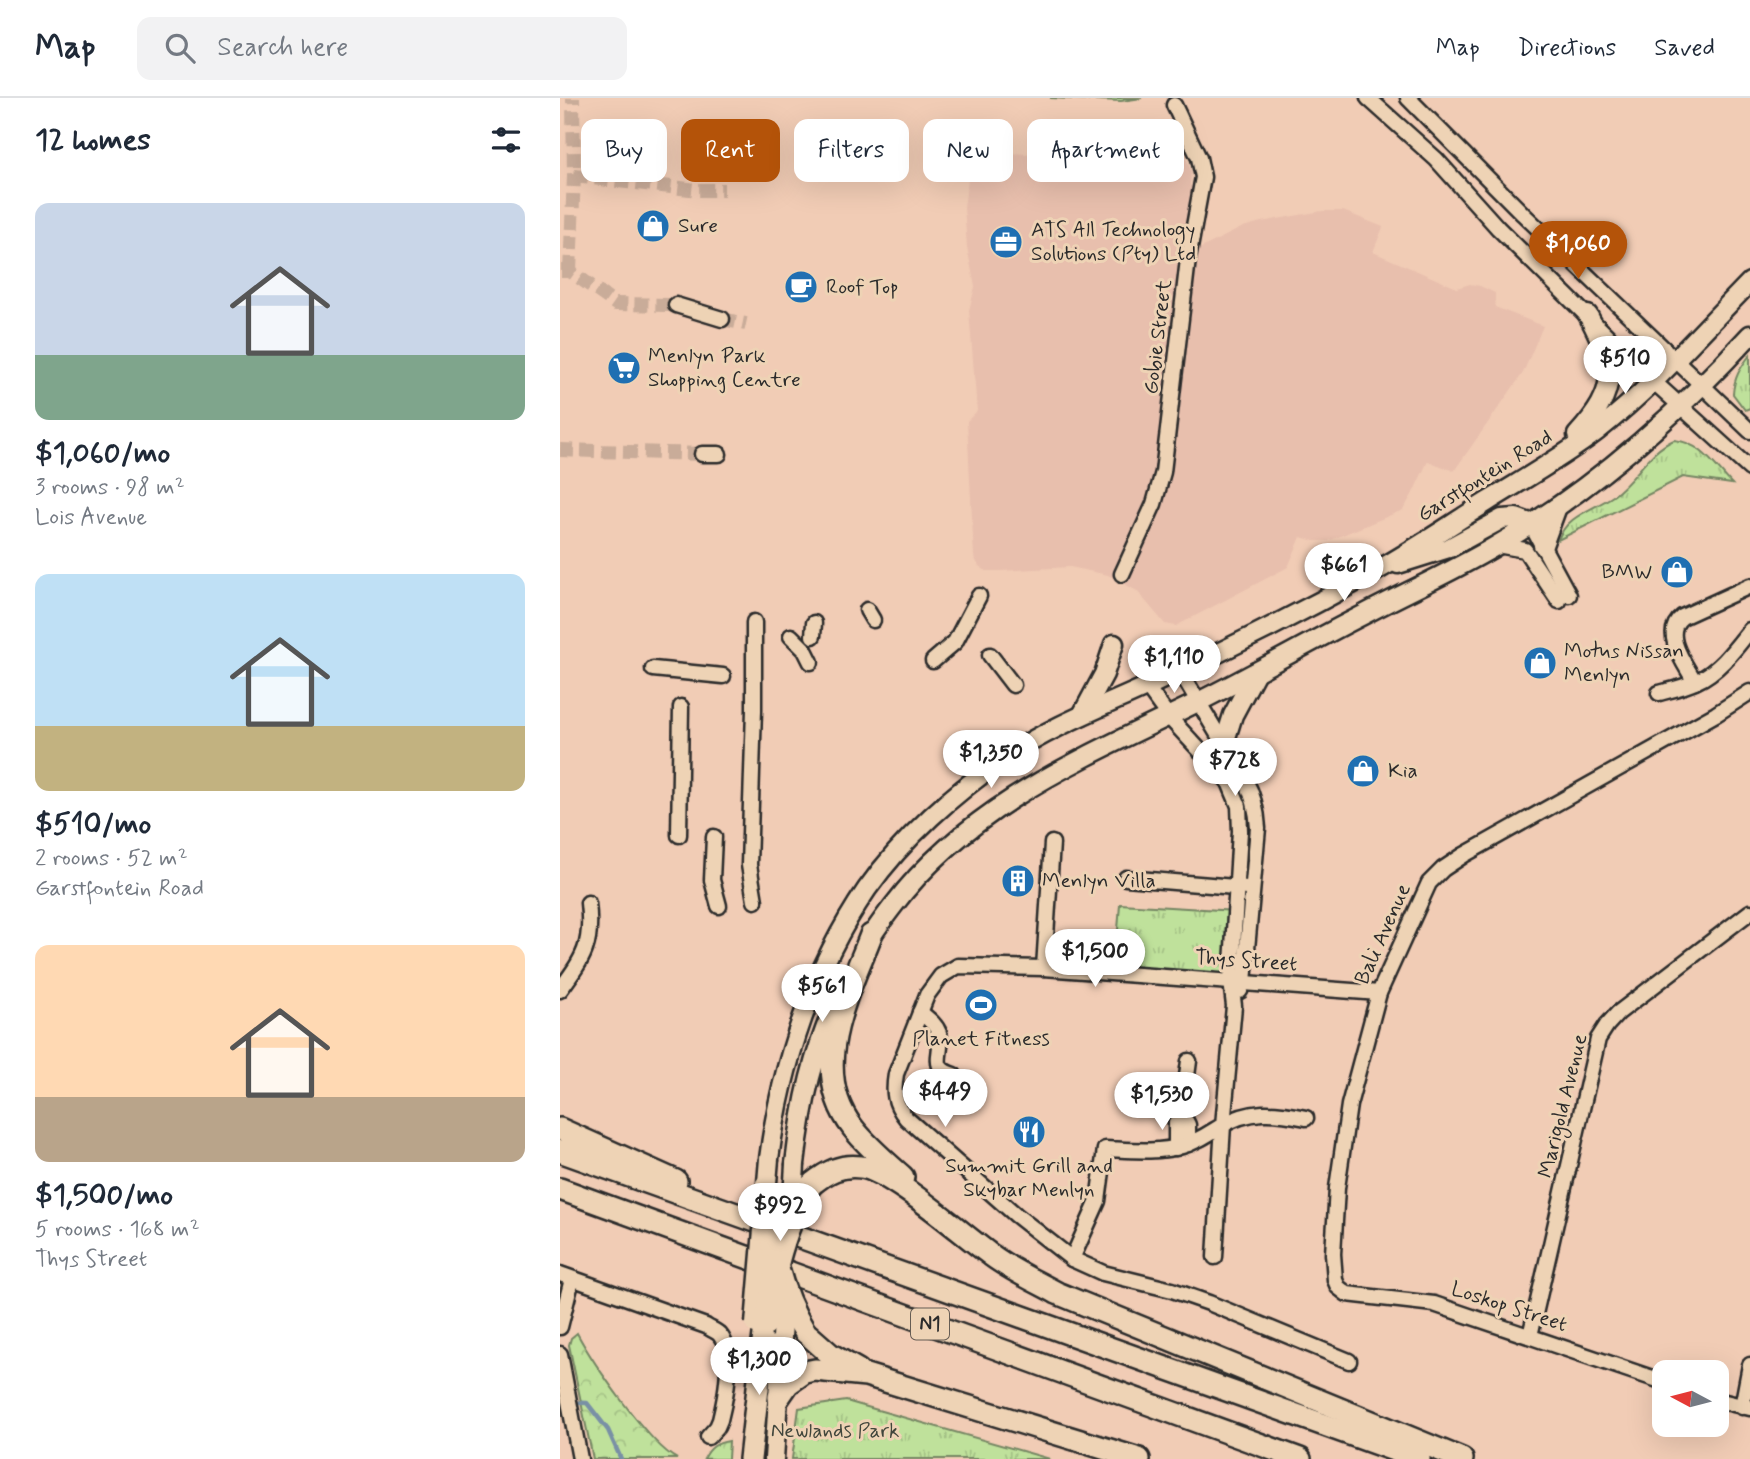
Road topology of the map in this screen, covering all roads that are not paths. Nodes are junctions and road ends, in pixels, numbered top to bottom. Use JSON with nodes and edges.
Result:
{"nodes":[{"id":1,"x":1368,"y":98,"type":"edge"},
{"id":2,"x":1408,"y":98,"type":"edge"},
{"id":3,"x":1174,"y":105,"type":"dead end"},
{"id":4,"x":1750,"y":282,"type":"edge"},
{"id":5,"x":676,"y":305,"type":"tunnel mouth"},
{"id":6,"x":1588,"y":315,"type":"junction"},
{"id":7,"x":722,"y":319,"type":"tunnel mouth"},
{"id":8,"x":1750,"y":335,"type":"edge"},
{"id":9,"x":1675,"y":359,"type":"junction"},
{"id":10,"x":1653,"y":381,"type":"junction"},
{"id":11,"x":1703,"y":386,"type":"junction"},
{"id":12,"x":1681,"y":407,"type":"junction"},
{"id":13,"x":1750,"y":431,"type":"edge"},
{"id":14,"x":702,"y":454,"type":"tunnel mouth"},
{"id":15,"x":719,"y":454,"type":"dead end"},
{"id":16,"x":1556,"y":458,"type":"junction"},
{"id":17,"x":1750,"y":469,"type":"edge"},
{"id":18,"x":1557,"y":507,"type":"junction"},
{"id":19,"x":1531,"y":523,"type":"junction"},
{"id":20,"x":1497,"y":545,"type":"junction"},
{"id":21,"x":1543,"y":545,"type":"junction"},
{"id":22,"x":1378,"y":570,"type":"junction"},
{"id":23,"x":1122,"y":574,"type":"dead end"},
{"id":24,"x":1750,"y":586,"type":"edge"},
{"id":25,"x":979,"y":596,"type":"dead end"},
{"id":26,"x":754,"y":622,"type":"dead end"},
{"id":27,"x":1750,"y":630,"type":"edge"},
{"id":28,"x":791,"y":636,"type":"dead end"},
{"id":29,"x":1114,"y":644,"type":"dead end"},
{"id":30,"x":990,"y":655,"type":"dead end"},
{"id":31,"x":811,"y":662,"type":"dead end"},
{"id":32,"x":933,"y":662,"type":"dead end"},
{"id":33,"x":653,"y":669,"type":"dead end"},
{"id":34,"x":1180,"y":671,"type":"junction"},
{"id":35,"x":1256,"y":671,"type":"junction"},
{"id":36,"x":723,"y":676,"type":"dead end"},
{"id":37,"x":1695,"y":682,"type":"junction"},
{"id":38,"x":1013,"y":685,"type":"dead end"},
{"id":39,"x":1147,"y":687,"type":"junction"},
{"id":40,"x":1658,"y":693,"type":"dead end"},
{"id":41,"x":1749,"y":694,"type":"edge"},
{"id":42,"x":1199,"y":702,"type":"junction"},
{"id":43,"x":681,"y":707,"type":"dead end"},
{"id":44,"x":1082,"y":715,"type":"junction"},
{"id":45,"x":1168,"y":716,"type":"junction"},
{"id":46,"x":1223,"y":747,"type":"junction"},
{"id":47,"x":679,"y":835,"type":"dead end"},
{"id":48,"x":714,"y":837,"type":"dead end"},
{"id":49,"x":1052,"y":843,"type":"dead end"},
{"id":50,"x":1126,"y":878,"type":"dead end"},
{"id":51,"x":1245,"y":888,"type":"junction"},
{"id":52,"x":755,"y":901,"type":"dead end"},
{"id":53,"x":588,"y":903,"type":"dead end"},
{"id":54,"x":719,"y":906,"type":"dead end"},
{"id":55,"x":1750,"y":912,"type":"edge"},
{"id":56,"x":871,"y":935,"type":"junction"},
{"id":57,"x":1044,"y":968,"type":"junction"},
{"id":58,"x":1237,"y":981,"type":"junction"},
{"id":59,"x":560,"y":990,"type":"edge"},
{"id":60,"x":1379,"y":993,"type":"junction"},
{"id":61,"x":920,"y":1012,"type":"junction"},
{"id":62,"x":1189,"y":1061,"type":"dead end"},
{"id":63,"x":954,"y":1076,"type":"dead end"},
{"id":64,"x":1306,"y":1118,"type":"dead end"},
{"id":65,"x":1223,"y":1125,"type":"junction"},
{"id":66,"x":560,"y":1129,"type":"edge"},
{"id":67,"x":1182,"y":1146,"type":"junction"},
{"id":68,"x":560,"y":1151,"type":"edge"},
{"id":69,"x":766,"y":1185,"type":"junction"},
{"id":70,"x":560,"y":1188,"type":"edge"},
{"id":71,"x":732,"y":1213,"type":"junction"},
{"id":72,"x":792,"y":1220,"type":"junction"},
{"id":73,"x":961,"y":1232,"type":"junction"},
{"id":74,"x":1215,"y":1257,"type":"dead end"},
{"id":75,"x":1072,"y":1259,"type":"junction"},
{"id":76,"x":777,"y":1269,"type":"junction"},
{"id":77,"x":566,"y":1276,"type":"edge"},
{"id":78,"x":1338,"y":1287,"type":"joint"},
{"id":79,"x":785,"y":1296,"type":"junction"},
{"id":80,"x":560,"y":1327,"type":"edge"},
{"id":81,"x":767,"y":1329,"type":"junction"},
{"id":82,"x":1531,"y":1336,"type":"junction"},
{"id":83,"x":560,"y":1354,"type":"edge"},
{"id":84,"x":1349,"y":1360,"type":"dead end"},
{"id":85,"x":1750,"y":1365,"type":"edge"},
{"id":86,"x":866,"y":1375,"type":"junction"},
{"id":87,"x":1652,"y":1378,"type":"edge"},
{"id":88,"x":779,"y":1397,"type":"junction"},
{"id":89,"x":1746,"y":1407,"type":"edge"},
{"id":90,"x":708,"y":1437,"type":"dead end"},
{"id":91,"x":580,"y":1459,"type":"edge"},
{"id":92,"x":748,"y":1459,"type":"edge"},
{"id":93,"x":774,"y":1459,"type":"edge"},
{"id":94,"x":1139,"y":1459,"type":"edge"},
{"id":95,"x":1300,"y":1459,"type":"edge"},
{"id":96,"x":1419,"y":1459,"type":"edge"},
{"id":97,"x":1462,"y":1459,"type":"edge"}],
"edges":[{"from":1,"to":6,"type":"street"},
{"from":2,"to":9,"type":"street"},
{"from":3,"to":23,"type":"street","name":"Gobie Street"},
{"from":4,"to":9,"type":"main road","name":"Garstfontein Road"},
{"from":5,"to":7,"type":"street"},
{"from":6,"to":10,"type":"street"},
{"from":6,"to":16,"type":"main road"},
{"from":8,"to":11,"type":"main road","name":"Garstfontein Road"},
{"from":9,"to":10,"type":"main road","name":"Garstfontein Road"},
{"from":9,"to":11,"type":"street"},
{"from":10,"to":12,"type":"street"},
{"from":10,"to":16,"type":"main road","name":"Garstfontein Road"},
{"from":11,"to":12,"type":"main road","name":"Garstfontein Road"},
{"from":11,"to":13,"type":"street"},
{"from":12,"to":17,"type":"street"},
{"from":12,"to":18,"type":"main road","name":"Garstfontein Road"},
{"from":14,"to":15,"type":"street"},
{"from":16,"to":22,"type":"main road","name":"Garstfontein Road"},
{"from":18,"to":19,"type":"main road","name":"Garstfontein Road"},
{"from":18,"to":21,"type":"main road"},
{"from":19,"to":20,"type":"main road","name":"Garstfontein Road"},
{"from":19,"to":21,"type":"street"},
{"from":19,"to":22,"type":"main road"},
{"from":20,"to":21,"type":"street"},
{"from":20,"to":35,"type":"main road","name":"Garstfontein Road"},
{"from":22,"to":34,"type":"main road","name":"Garstfontein Road"},
{"from":24,"to":37,"type":"street"},
{"from":25,"to":32,"type":"street"},
{"from":26,"to":52,"type":"street"},
{"from":27,"to":37,"type":"street"},
{"from":28,"to":31,"type":"street"},
{"from":29,"to":44,"type":"main road"},
{"from":30,"to":38,"type":"street"},
{"from":33,"to":36,"type":"street"},
{"from":34,"to":39,"type":"main road","name":"Garstfontein Road"},
{"from":34,"to":42,"type":"street"},
{"from":35,"to":42,"type":"main road","name":"Garstfontein Road"},
{"from":35,"to":46,"type":"main road"},
{"from":37,"to":40,"type":"street"},
{"from":39,"to":44,"type":"main road","name":"Garstfontein Road"},
{"from":39,"to":45,"type":"street"},
{"from":41,"to":60,"type":"street","name":"Bali Avenue"},
{"from":42,"to":45,"type":"main road","name":"Garstfontein Road"},
{"from":42,"to":46,"type":"street"},
{"from":43,"to":47,"type":"street"},
{"from":44,"to":69,"type":"main road","name":"Garstfontein Road","bridge":true},
{"from":45,"to":51,"type":"street"},
{"from":45,"to":56,"type":"main road","name":"Garstfontein Road"},
{"from":46,"to":51,"type":"street"},
{"from":48,"to":54,"type":"street"},
{"from":49,"to":57,"type":"street"},
{"from":50,"to":51,"type":"street"},
{"from":51,"to":58,"type":"street"},
{"from":53,"to":59,"type":"street"},
{"from":55,"to":82,"type":"street","name":"Marigold Avenue"},
{"from":56,"to":72,"type":"main road","name":"Garstfontein Road","bridge":true},
{"from":56,"to":73,"type":"highway"},
{"from":57,"to":58,"type":"street","name":"Thys Street"},
{"from":57,"to":61,"type":"street","name":"Thys Street"},
{"from":58,"to":60,"type":"street","name":"Thys Street"},
{"from":58,"to":65,"type":"street"},
{"from":60,"to":78,"type":"street","name":"Bali Avenue"},
{"from":61,"to":63,"type":"street"},
{"from":61,"to":75,"type":"street","name":"Thys Street"},
{"from":62,"to":67,"type":"street"},
{"from":64,"to":65,"type":"street"},
{"from":65,"to":67,"type":"street"},
{"from":65,"to":74,"type":"street"},
{"from":66,"to":71,"type":"highway"},
{"from":67,"to":75,"type":"street"},
{"from":68,"to":71,"type":"highway","number":"N1"},
{"from":69,"to":76,"type":"highway","bridge":true},
{"from":69,"to":81,"type":"main road","name":"Garstfontein Road","bridge":true},
{"from":70,"to":95,"type":"highway","number":"N1"},
{"from":71,"to":96,"type":"highway","number":"N1"},
{"from":72,"to":73,"type":"highway","bridge":true},
{"from":72,"to":76,"type":"highway","bridge":true},
{"from":72,"to":79,"type":"main road","name":"Garstfontein Road","bridge":true},
{"from":73,"to":97,"type":"highway"},
{"from":75,"to":84,"type":"street","name":"Thys Street"},
{"from":76,"to":79,"type":"highway","bridge":true},
{"from":76,"to":81,"type":"highway","bridge":true},
{"from":77,"to":80,"type":"street"},
{"from":77,"to":90,"type":"street"},
{"from":78,"to":82,"type":"street","name":"Loskop Street"},
{"from":79,"to":81,"type":"main road","name":"Garstfontein Road","bridge":true},
{"from":79,"to":86,"type":"highway","bridge":true},
{"from":81,"to":88,"type":"main road","name":"Garstfontein Road"},
{"from":81,"to":92,"type":"highway"},
{"from":82,"to":87,"type":"street","name":"Loskop Street"},
{"from":83,"to":91,"type":"street"},
{"from":85,"to":89,"type":"street"},
{"from":86,"to":88,"type":"highway"},
{"from":86,"to":94,"type":"highway"},
{"from":88,"to":93,"type":"main road","name":"Garstfontein Road"}]}
